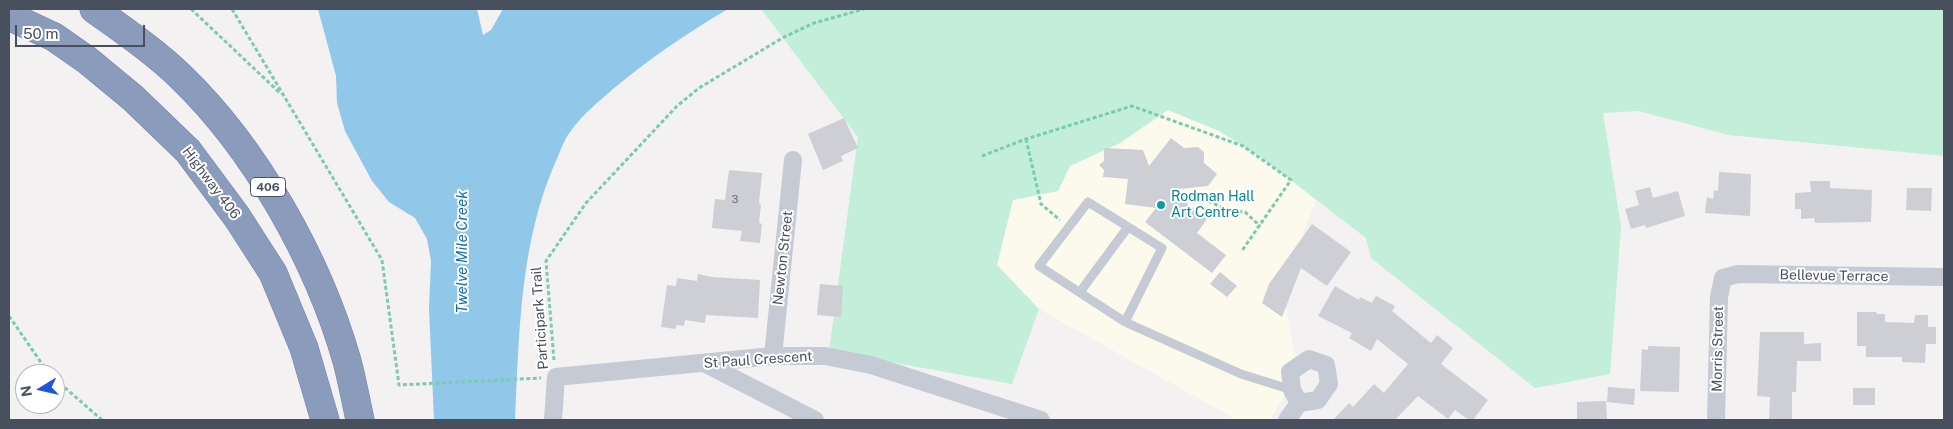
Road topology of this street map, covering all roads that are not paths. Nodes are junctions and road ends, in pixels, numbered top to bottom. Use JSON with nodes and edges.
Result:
{"nodes":[{"id":1,"x":94,"y":9,"type":"edge"},
{"id":2,"x":9,"y":16,"type":"edge"},
{"id":3,"x":9,"y":25,"type":"edge"},
{"id":4,"x":54,"y":37,"type":"junction"},
{"id":5,"x":793,"y":160,"type":"dead end"},
{"id":6,"x":1128,"y":227,"type":"junction"},
{"id":7,"x":1944,"y":277,"type":"edge"},
{"id":8,"x":1723,"y":278,"type":"joint"},
{"id":9,"x":1080,"y":292,"type":"junction"},
{"id":10,"x":1125,"y":322,"type":"junction"},
{"id":11,"x":773,"y":356,"type":"junction"},
{"id":12,"x":706,"y":364,"type":"junction"},
{"id":13,"x":1296,"y":397,"type":"joint"},
{"id":14,"x":325,"y":420,"type":"edge"},
{"id":15,"x":360,"y":420,"type":"edge"},
{"id":16,"x":554,"y":420,"type":"edge"},
{"id":17,"x":815,"y":420,"type":"edge"},
{"id":18,"x":1041,"y":420,"type":"edge"},
{"id":19,"x":1287,"y":420,"type":"edge"},
{"id":20,"x":1716,"y":420,"type":"edge"}],
"edges":[{"from":1,"to":15,"type":"highway","number":"406"},
{"from":2,"to":4,"type":"highway","name":"Highway 406"},
{"from":3,"to":4,"type":"highway"},
{"from":4,"to":14,"type":"highway","name":"Highway 406"},
{"from":5,"to":11,"type":"street","name":"Newton Street"},
{"from":6,"to":9,"type":"lane"},
{"from":6,"to":9,"type":"lane"},
{"from":6,"to":10,"type":"lane"},
{"from":7,"to":8,"type":"street","name":"Bellevue Terrace"},
{"from":8,"to":20,"type":"street","name":"Morris Street"},
{"from":9,"to":10,"type":"lane"},
{"from":10,"to":13,"type":"lane"},
{"from":11,"to":12,"type":"street","name":"St Paul Crescent"},
{"from":11,"to":18,"type":"street","name":"St Paul Crescent"},
{"from":12,"to":16,"type":"street","name":"St Paul Crescent"},
{"from":12,"to":17,"type":"street"},
{"from":13,"to":19,"type":"street"}]}
